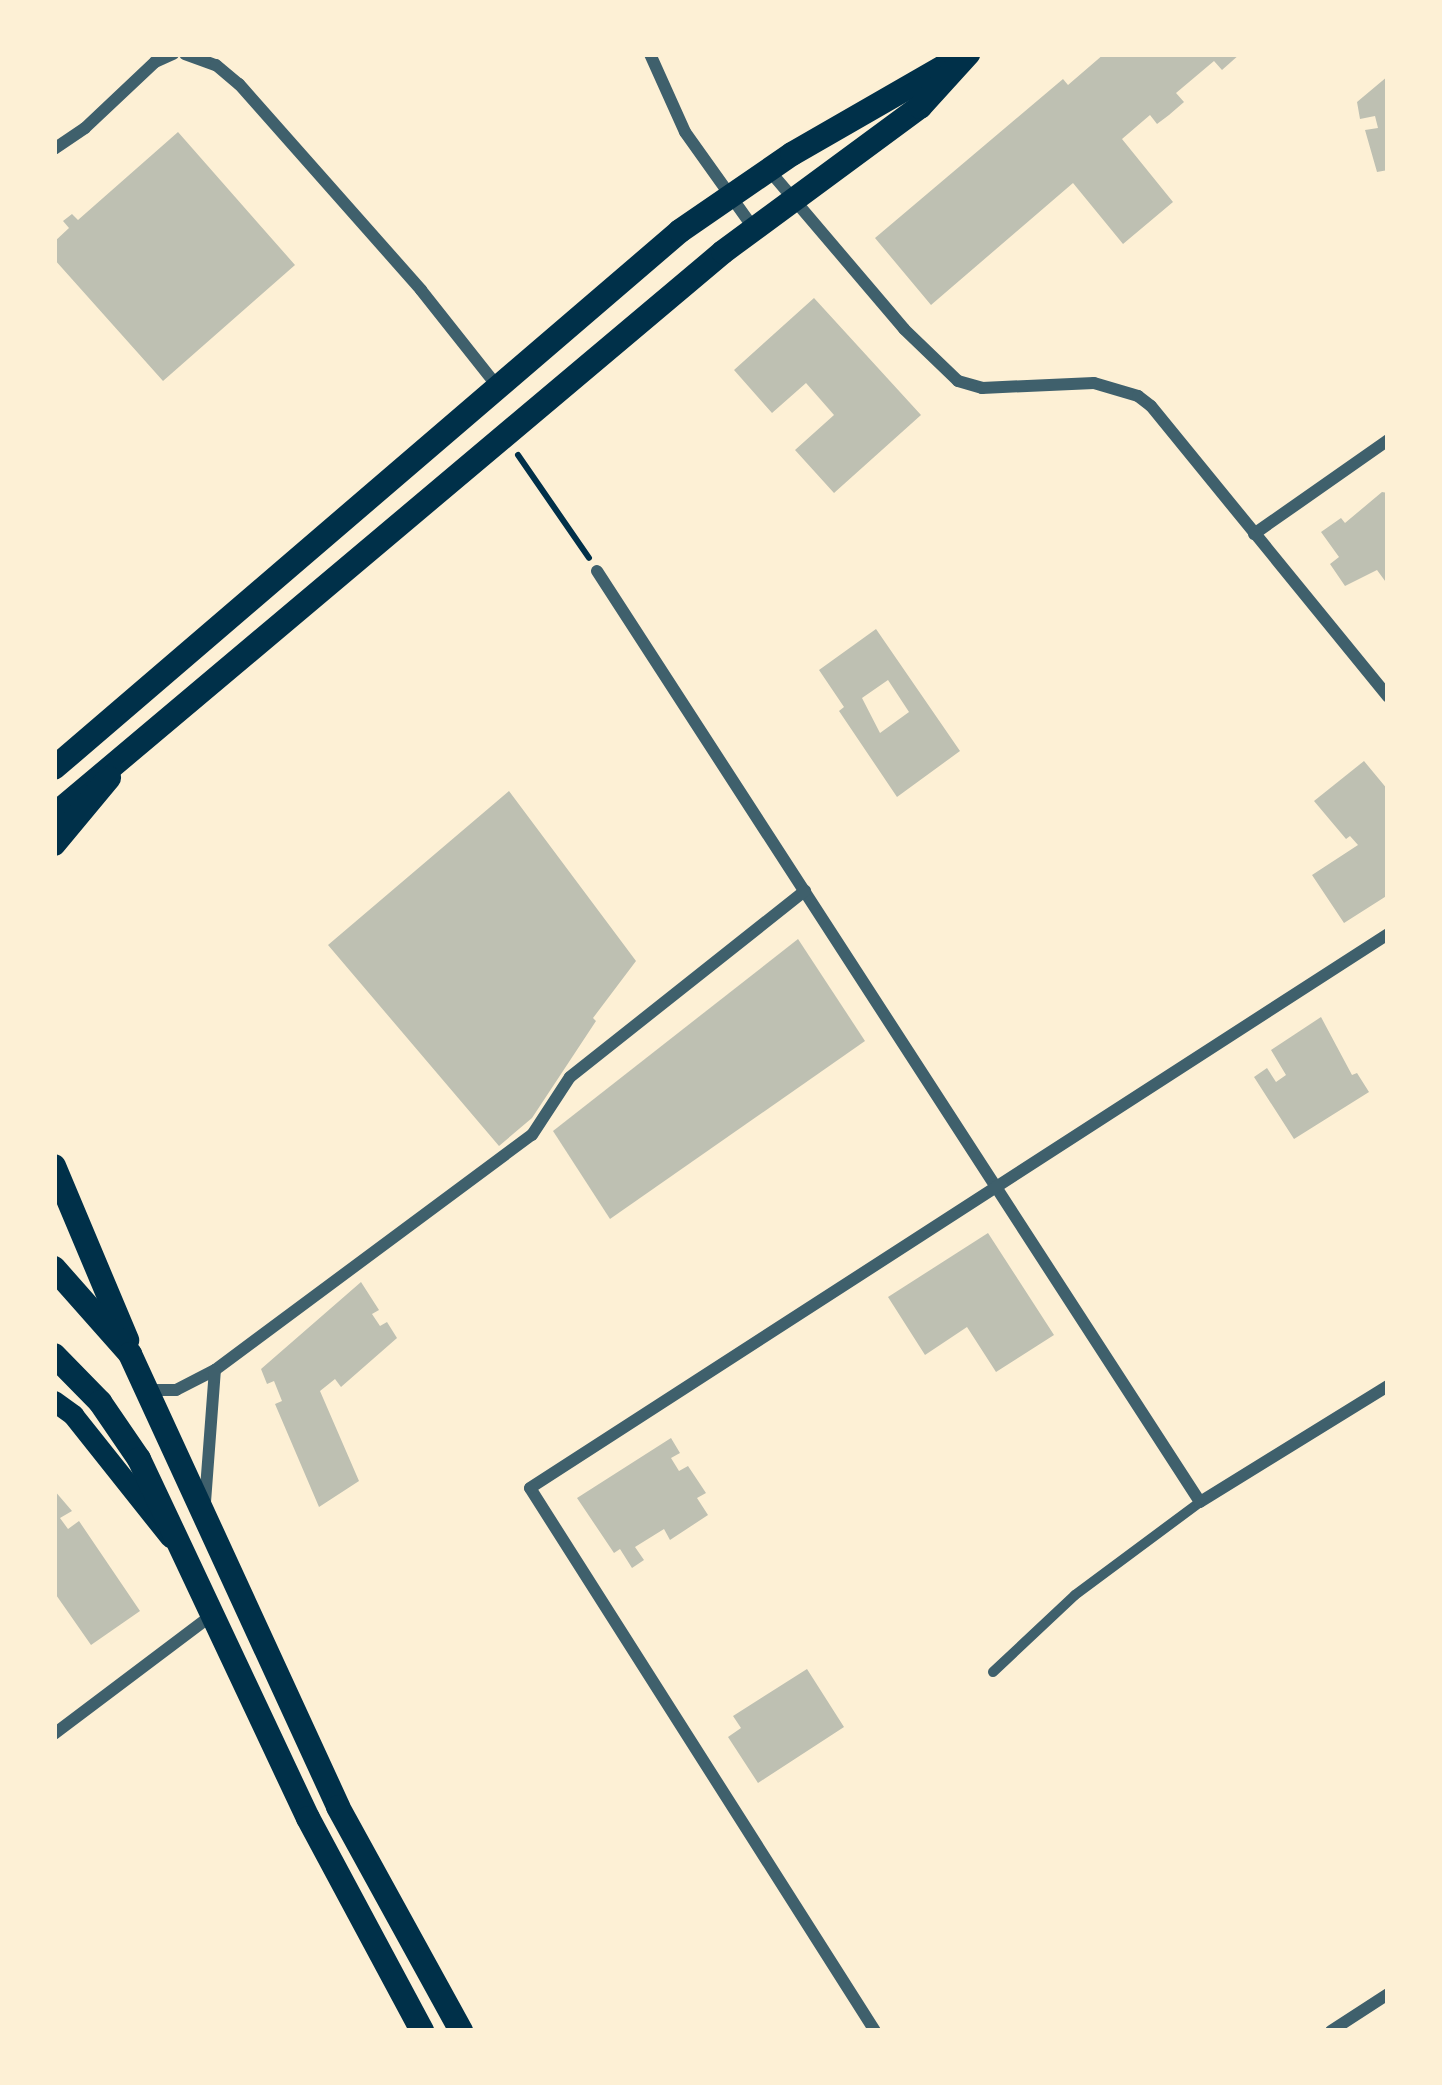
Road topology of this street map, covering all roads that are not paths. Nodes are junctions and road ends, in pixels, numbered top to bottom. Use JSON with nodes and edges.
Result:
{"nodes":[{"id":1,"x":173,"y":54,"type":"edge"},
{"id":2,"x":185,"y":54,"type":"edge"},
{"id":3,"x":650,"y":54,"type":"edge"},
{"id":4,"x":967,"y":54,"type":"edge"},
{"id":5,"x":54,"y":149,"type":"edge"},
{"id":6,"x":768,"y":169,"type":"junction"},
{"id":7,"x":727,"y":195,"type":"junction"},
{"id":8,"x":794,"y":203,"type":"junction"},
{"id":9,"x":755,"y":230,"type":"junction"},
{"id":10,"x":497,"y":386,"type":"junction"},
{"id":11,"x":1388,"y":440,"type":"edge"},
{"id":12,"x":1254,"y":534,"type":"junction"},
{"id":13,"x":598,"y":571,"type":"road end"},
{"id":14,"x":1388,"y":697,"type":"edge"},
{"id":15,"x":110,"y":764,"type":"junction"},
{"id":16,"x":54,"y":768,"type":"edge"},
{"id":17,"x":54,"y":815,"type":"edge"},
{"id":18,"x":54,"y":844,"type":"edge"},
{"id":19,"x":805,"y":891,"type":"junction"},
{"id":20,"x":1388,"y":934,"type":"edge"},
{"id":21,"x":54,"y":1166,"type":"edge"},
{"id":22,"x":999,"y":1188,"type":"junction"},
{"id":23,"x":54,"y":1268,"type":"edge"},
{"id":24,"x":130,"y":1354,"type":"junction"},
{"id":25,"x":54,"y":1355,"type":"edge"},
{"id":26,"x":215,"y":1370,"type":"junction"},
{"id":27,"x":1388,"y":1386,"type":"edge"},
{"id":28,"x":148,"y":1390,"type":"junction"},
{"id":29,"x":54,"y":1401,"type":"edge"},
{"id":30,"x":1201,"y":1502,"type":"junction"},
{"id":31,"x":206,"y":1516,"type":"junction"},
{"id":32,"x":179,"y":1548,"type":"junction"},
{"id":33,"x":212,"y":1616,"type":"junction"},
{"id":34,"x":993,"y":1672,"type":"dead end"},
{"id":35,"x":54,"y":1734,"type":"edge"},
{"id":36,"x":1388,"y":1994,"type":"edge"},
{"id":37,"x":422,"y":2031,"type":"edge"},
{"id":38,"x":461,"y":2031,"type":"edge"},
{"id":39,"x":875,"y":2031,"type":"edge"},
{"id":40,"x":1331,"y":2031,"type":"edge"}],
"edges":[{"from":1,"to":5,"type":"street"},
{"from":2,"to":10,"type":"street"},
{"from":3,"to":7,"type":"street"},
{"from":4,"to":6,"type":"main road"},
{"from":4,"to":8,"type":"main road"},
{"from":6,"to":7,"type":"main road"},
{"from":6,"to":8,"type":"street"},
{"from":7,"to":9,"type":"street"},
{"from":7,"to":10,"type":"main road"},
{"from":8,"to":9,"type":"main road"},
{"from":8,"to":12,"type":"street"},
{"from":9,"to":15,"type":"main road"},
{"from":10,"to":16,"type":"main road"},
{"from":11,"to":12,"type":"street"},
{"from":12,"to":14,"type":"street"},
{"from":13,"to":19,"type":"street"},
{"from":15,"to":17,"type":"main road"},
{"from":15,"to":18,"type":"main road"},
{"from":19,"to":22,"type":"street"},
{"from":19,"to":26,"type":"street"},
{"from":20,"to":22,"type":"street"},
{"from":21,"to":24,"type":"main road"},
{"from":22,"to":30,"type":"street"},
{"from":22,"to":39,"type":"street"},
{"from":23,"to":24,"type":"main road"},
{"from":24,"to":28,"type":"main road"},
{"from":25,"to":32,"type":"main road"},
{"from":26,"to":28,"type":"street"},
{"from":26,"to":31,"type":"street"},
{"from":27,"to":30,"type":"street"},
{"from":28,"to":31,"type":"main road"},
{"from":29,"to":32,"type":"main road"},
{"from":30,"to":34,"type":"street"},
{"from":31,"to":38,"type":"main road"},
{"from":32,"to":33,"type":"main road"},
{"from":33,"to":35,"type":"street"},
{"from":33,"to":37,"type":"main road"},
{"from":36,"to":40,"type":"street"}]}
